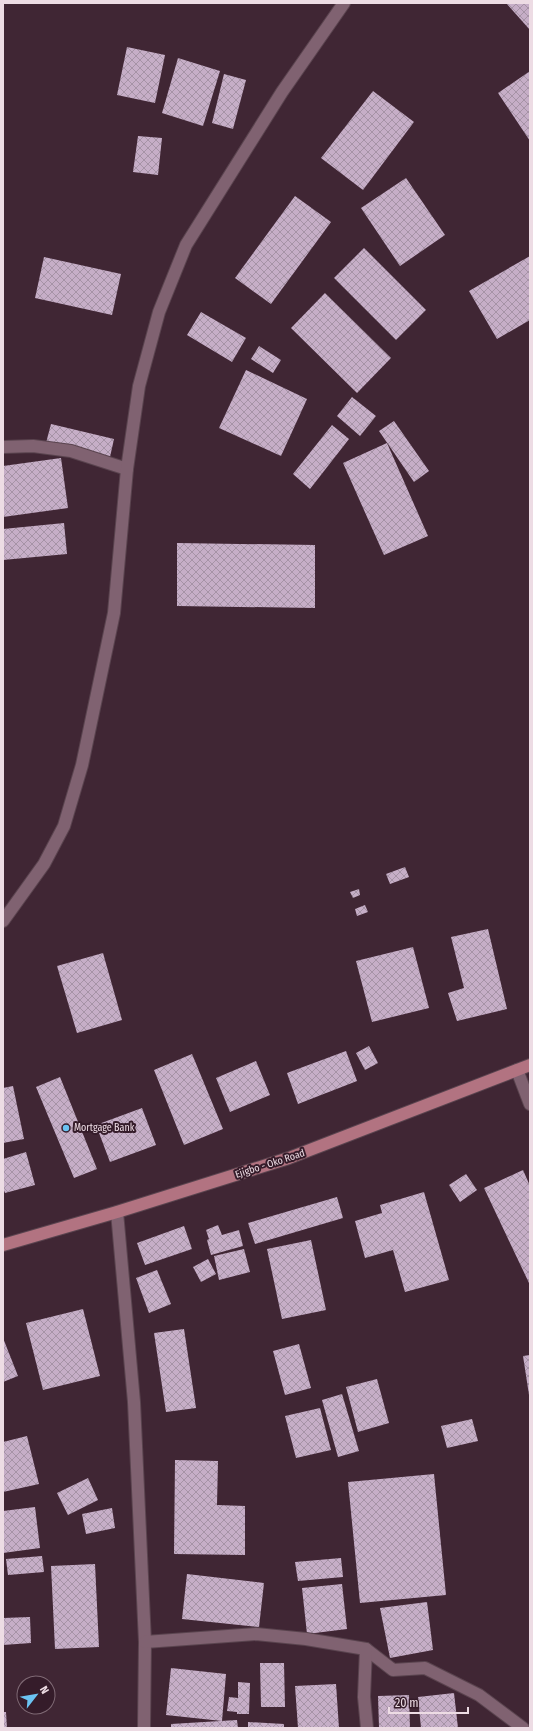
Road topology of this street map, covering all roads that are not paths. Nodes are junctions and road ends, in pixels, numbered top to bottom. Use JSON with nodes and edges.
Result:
{"nodes":[{"id":1,"x":344,"y":3,"type":"edge"},
{"id":2,"x":3,"y":447,"type":"edge"},
{"id":3,"x":127,"y":469,"type":"junction"},
{"id":4,"x":3,"y":921,"type":"edge"},
{"id":5,"x":530,"y":1065,"type":"edge"},
{"id":6,"x":518,"y":1070,"type":"junction"},
{"id":7,"x":530,"y":1104,"type":"edge"},
{"id":8,"x":117,"y":1212,"type":"junction"},
{"id":9,"x":3,"y":1245,"type":"edge"},
{"id":10,"x":145,"y":1642,"type":"junction"},
{"id":11,"x":366,"y":1649,"type":"junction"},
{"id":12,"x":144,"y":1728,"type":"edge"},
{"id":13,"x":367,"y":1728,"type":"edge"},
{"id":14,"x":523,"y":1728,"type":"edge"}],
"edges":[{"from":1,"to":3,"type":"street"},
{"from":2,"to":3,"type":"street"},
{"from":3,"to":4,"type":"street"},
{"from":5,"to":6,"type":"main road","name":"Ejigbo - Oko Road"},
{"from":6,"to":7,"type":"street"},
{"from":6,"to":8,"type":"main road","name":"Ejigbo - Oko Road"},
{"from":8,"to":9,"type":"main road","name":"Ejigbo - Oko Road"},
{"from":8,"to":10,"type":"street"},
{"from":10,"to":11,"type":"street"},
{"from":10,"to":12,"type":"street"},
{"from":11,"to":13,"type":"street"},
{"from":11,"to":14,"type":"street"}]}
